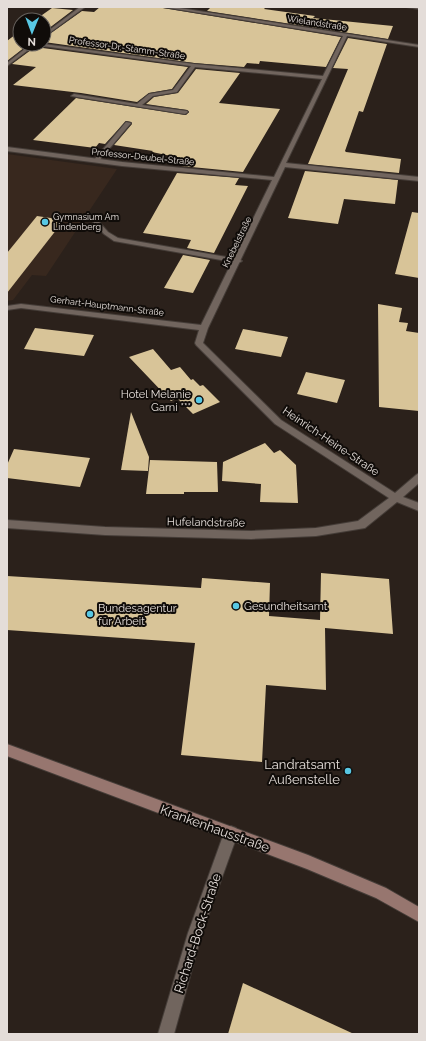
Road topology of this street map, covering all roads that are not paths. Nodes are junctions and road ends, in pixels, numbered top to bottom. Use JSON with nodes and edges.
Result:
{"nodes":[{"id":1,"x":83,"y":7,"type":"edge"},
{"id":2,"x":165,"y":7,"type":"edge"},
{"id":3,"x":199,"y":7,"type":"edge"},
{"id":4,"x":408,"y":7,"type":"edge"},
{"id":5,"x":419,"y":8,"type":"edge"},
{"id":6,"x":194,"y":11,"type":"junction"},
{"id":7,"x":52,"y":30,"type":"edge"},
{"id":8,"x":345,"y":36,"type":"junction"},
{"id":9,"x":52,"y":46,"type":"edge"},
{"id":10,"x":419,"y":46,"type":"edge"},
{"id":11,"x":23,"y":52,"type":"edge"},
{"id":12,"x":7,"y":64,"type":"edge"},
{"id":13,"x":194,"y":66,"type":"junction"},
{"id":14,"x":326,"y":78,"type":"junction"},
{"id":15,"x":74,"y":96,"type":"dead end"},
{"id":16,"x":138,"y":106,"type":"junction"},
{"id":17,"x":185,"y":112,"type":"dead end"},
{"id":18,"x":128,"y":123,"type":"dead end"},
{"id":19,"x":7,"y":149,"type":"edge"},
{"id":20,"x":96,"y":161,"type":"junction"},
{"id":21,"x":284,"y":165,"type":"junction"},
{"id":22,"x":278,"y":179,"type":"junction"},
{"id":23,"x":419,"y":179,"type":"edge"},
{"id":24,"x":90,"y":215,"type":"dead end"},
{"id":25,"x":238,"y":261,"type":"junction"},
{"id":26,"x":7,"y":308,"type":"edge"},
{"id":27,"x":204,"y":328,"type":"junction"},
{"id":28,"x":419,"y":477,"type":"edge"},
{"id":29,"x":396,"y":498,"type":"junction"},
{"id":30,"x":419,"y":507,"type":"edge"},
{"id":31,"x":7,"y":524,"type":"edge"},
{"id":32,"x":7,"y":750,"type":"edge"},
{"id":33,"x":231,"y":833,"type":"junction"},
{"id":34,"x":419,"y":914,"type":"edge"},
{"id":35,"x":166,"y":1034,"type":"edge"}],
"edges":[{"from":1,"to":7,"type":"street"},
{"from":2,"to":6,"type":"street","name":"Wielandstraße"},
{"from":3,"to":6,"type":"street"},
{"from":4,"to":5,"type":"street"},
{"from":6,"to":8,"type":"street","name":"Wielandstraße"},
{"from":8,"to":10,"type":"street","name":"Wielandstraße"},
{"from":8,"to":14,"type":"street","name":"Knebelstraße"},
{"from":9,"to":13,"type":"street","name":"Professor-Dr.-Stamm-Straße"},
{"from":11,"to":12,"type":"street"},
{"from":13,"to":14,"type":"street","name":"Professor-Dr.-Stamm-Straße"},
{"from":13,"to":16,"type":"street","name":"Professor-Dr.-Stamm-Straße"},
{"from":14,"to":21,"type":"street","name":"Knebelstraße"},
{"from":15,"to":16,"type":"street"},
{"from":16,"to":17,"type":"street"},
{"from":18,"to":20,"type":"street"},
{"from":19,"to":20,"type":"street","name":"Professor-Deubel-Straße"},
{"from":20,"to":22,"type":"street","name":"Professor-Deubel-Straße"},
{"from":21,"to":22,"type":"street","name":"Knebelstraße"},
{"from":21,"to":23,"type":"street"},
{"from":22,"to":25,"type":"street","name":"Knebelstraße"},
{"from":24,"to":25,"type":"street"},
{"from":25,"to":27,"type":"street","name":"Knebelstraße"},
{"from":26,"to":27,"type":"street","name":"Gerhart-Hauptmann-Straße"},
{"from":27,"to":29,"type":"street","name":"Heinrich-Heine-Straße"},
{"from":28,"to":29,"type":"street","name":"Hufelandstraße"},
{"from":29,"to":30,"type":"street","name":"Heinrich-Heine-Straße"},
{"from":29,"to":31,"type":"street","name":"Hufelandstraße"},
{"from":32,"to":33,"type":"street","name":"Krankenhausstraße"},
{"from":33,"to":34,"type":"street","name":"Krankenhausstraße"},
{"from":33,"to":35,"type":"street","name":"Richard-Bock-Straße"}]}
